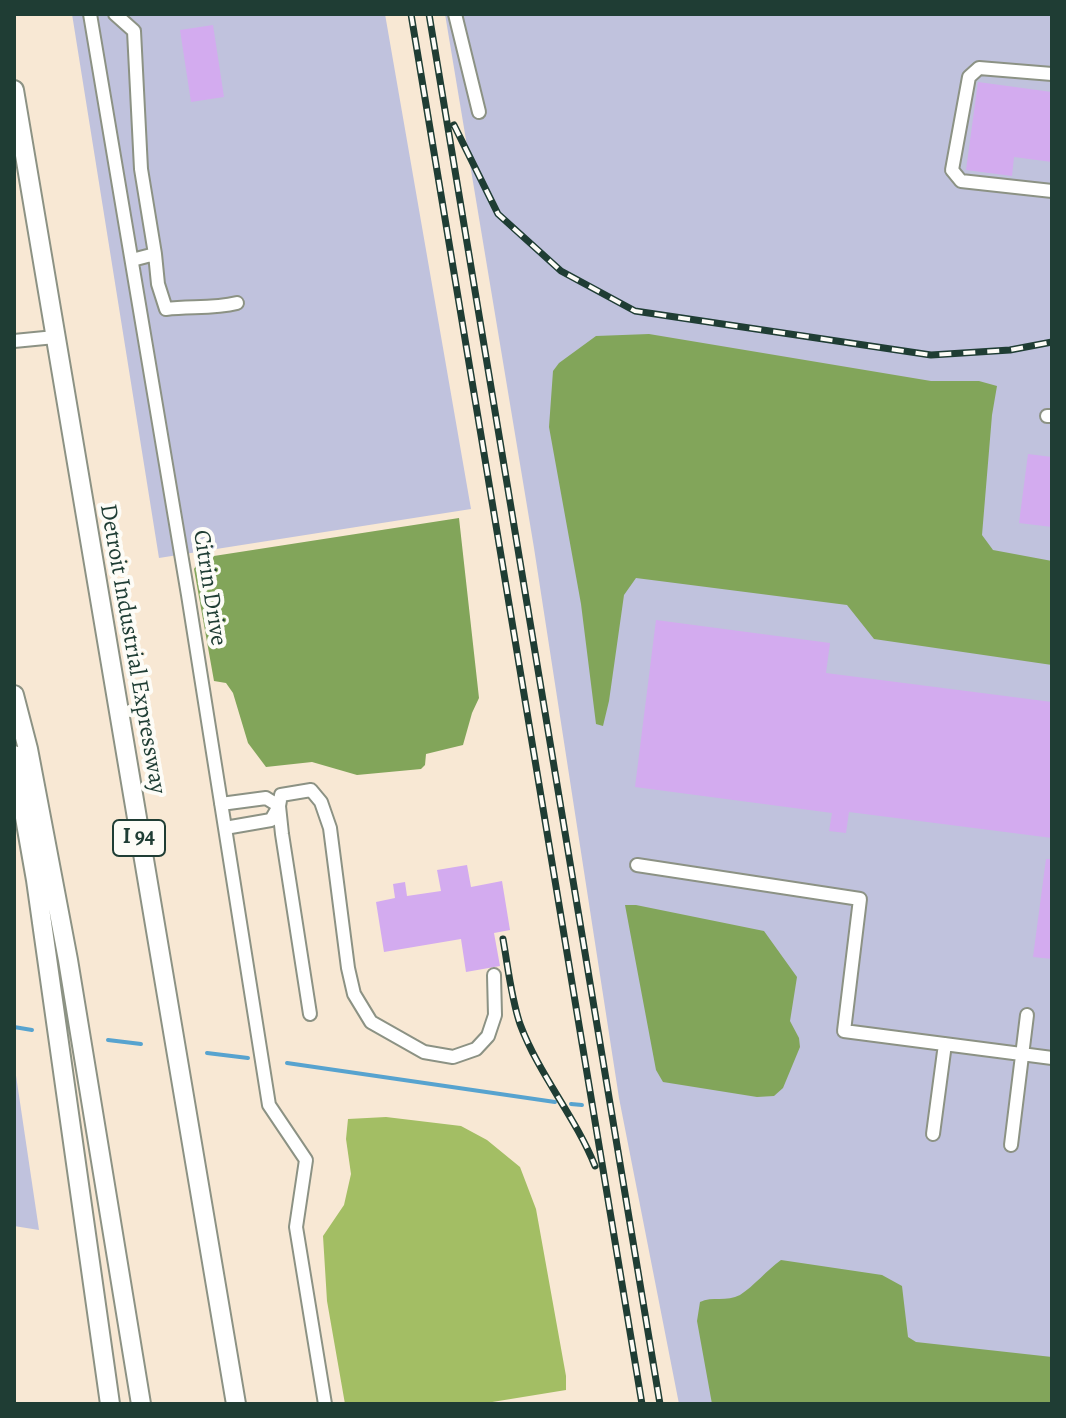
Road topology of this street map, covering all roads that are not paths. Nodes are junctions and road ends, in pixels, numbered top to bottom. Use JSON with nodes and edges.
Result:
{"nodes":[{"id":1,"x":90,"y":14,"type":"edge"},
{"id":2,"x":115,"y":14,"type":"edge"},
{"id":3,"x":455,"y":14,"type":"edge"},
{"id":4,"x":1052,"y":74,"type":"edge"},
{"id":5,"x":14,"y":90,"type":"edge"},
{"id":6,"x":479,"y":112,"type":"dead end"},
{"id":7,"x":1052,"y":191,"type":"edge"},
{"id":8,"x":155,"y":254,"type":"junction"},
{"id":9,"x":132,"y":260,"type":"junction"},
{"id":10,"x":237,"y":303,"type":"dead end"},
{"id":11,"x":55,"y":337,"type":"junction"},
{"id":12,"x":14,"y":341,"type":"edge"},
{"id":13,"x":14,"y":695,"type":"edge"},
{"id":14,"x":14,"y":755,"type":"edge"},
{"id":15,"x":221,"y":804,"type":"junction"},
{"id":16,"x":279,"y":806,"type":"junction"},
{"id":17,"x":225,"y":828,"type":"junction"},
{"id":18,"x":637,"y":865,"type":"dead end"},
{"id":19,"x":494,"y":975,"type":"dead end"},
{"id":20,"x":310,"y":1014,"type":"dead end"},
{"id":21,"x":1027,"y":1015,"type":"dead end"},
{"id":22,"x":945,"y":1044,"type":"junction"},
{"id":23,"x":1023,"y":1054,"type":"junction"},
{"id":24,"x":1052,"y":1058,"type":"edge"},
{"id":25,"x":933,"y":1134,"type":"dead end"},
{"id":26,"x":1011,"y":1145,"type":"dead end"},
{"id":27,"x":110,"y":1404,"type":"edge"},
{"id":28,"x":141,"y":1404,"type":"edge"},
{"id":29,"x":236,"y":1404,"type":"edge"},
{"id":30,"x":325,"y":1404,"type":"edge"}],
"edges":[{"from":1,"to":9,"type":"street","name":"Citrin Drive"},
{"from":2,"to":8,"type":"street"},
{"from":3,"to":6,"type":"street"},
{"from":4,"to":7,"type":"street"},
{"from":5,"to":11,"type":"highway","name":"Detroit Industrial Expressway","number":"I 94"},
{"from":8,"to":9,"type":"street"},
{"from":8,"to":10,"type":"street"},
{"from":9,"to":15,"type":"street","name":"Citrin Drive"},
{"from":11,"to":12,"type":"street"},
{"from":11,"to":29,"type":"highway","name":"Detroit Industrial Expressway","number":"I 94"},
{"from":13,"to":28,"type":"highway"},
{"from":14,"to":27,"type":"highway"},
{"from":15,"to":16,"type":"street"},
{"from":15,"to":17,"type":"street","name":"Citrin Drive"},
{"from":16,"to":17,"type":"street"},
{"from":16,"to":19,"type":"street"},
{"from":16,"to":20,"type":"street"},
{"from":17,"to":30,"type":"street","name":"Citrin Drive"},
{"from":18,"to":22,"type":"street"},
{"from":21,"to":23,"type":"street"},
{"from":22,"to":23,"type":"street"},
{"from":22,"to":25,"type":"street"},
{"from":23,"to":24,"type":"street"},
{"from":23,"to":26,"type":"street"}]}
